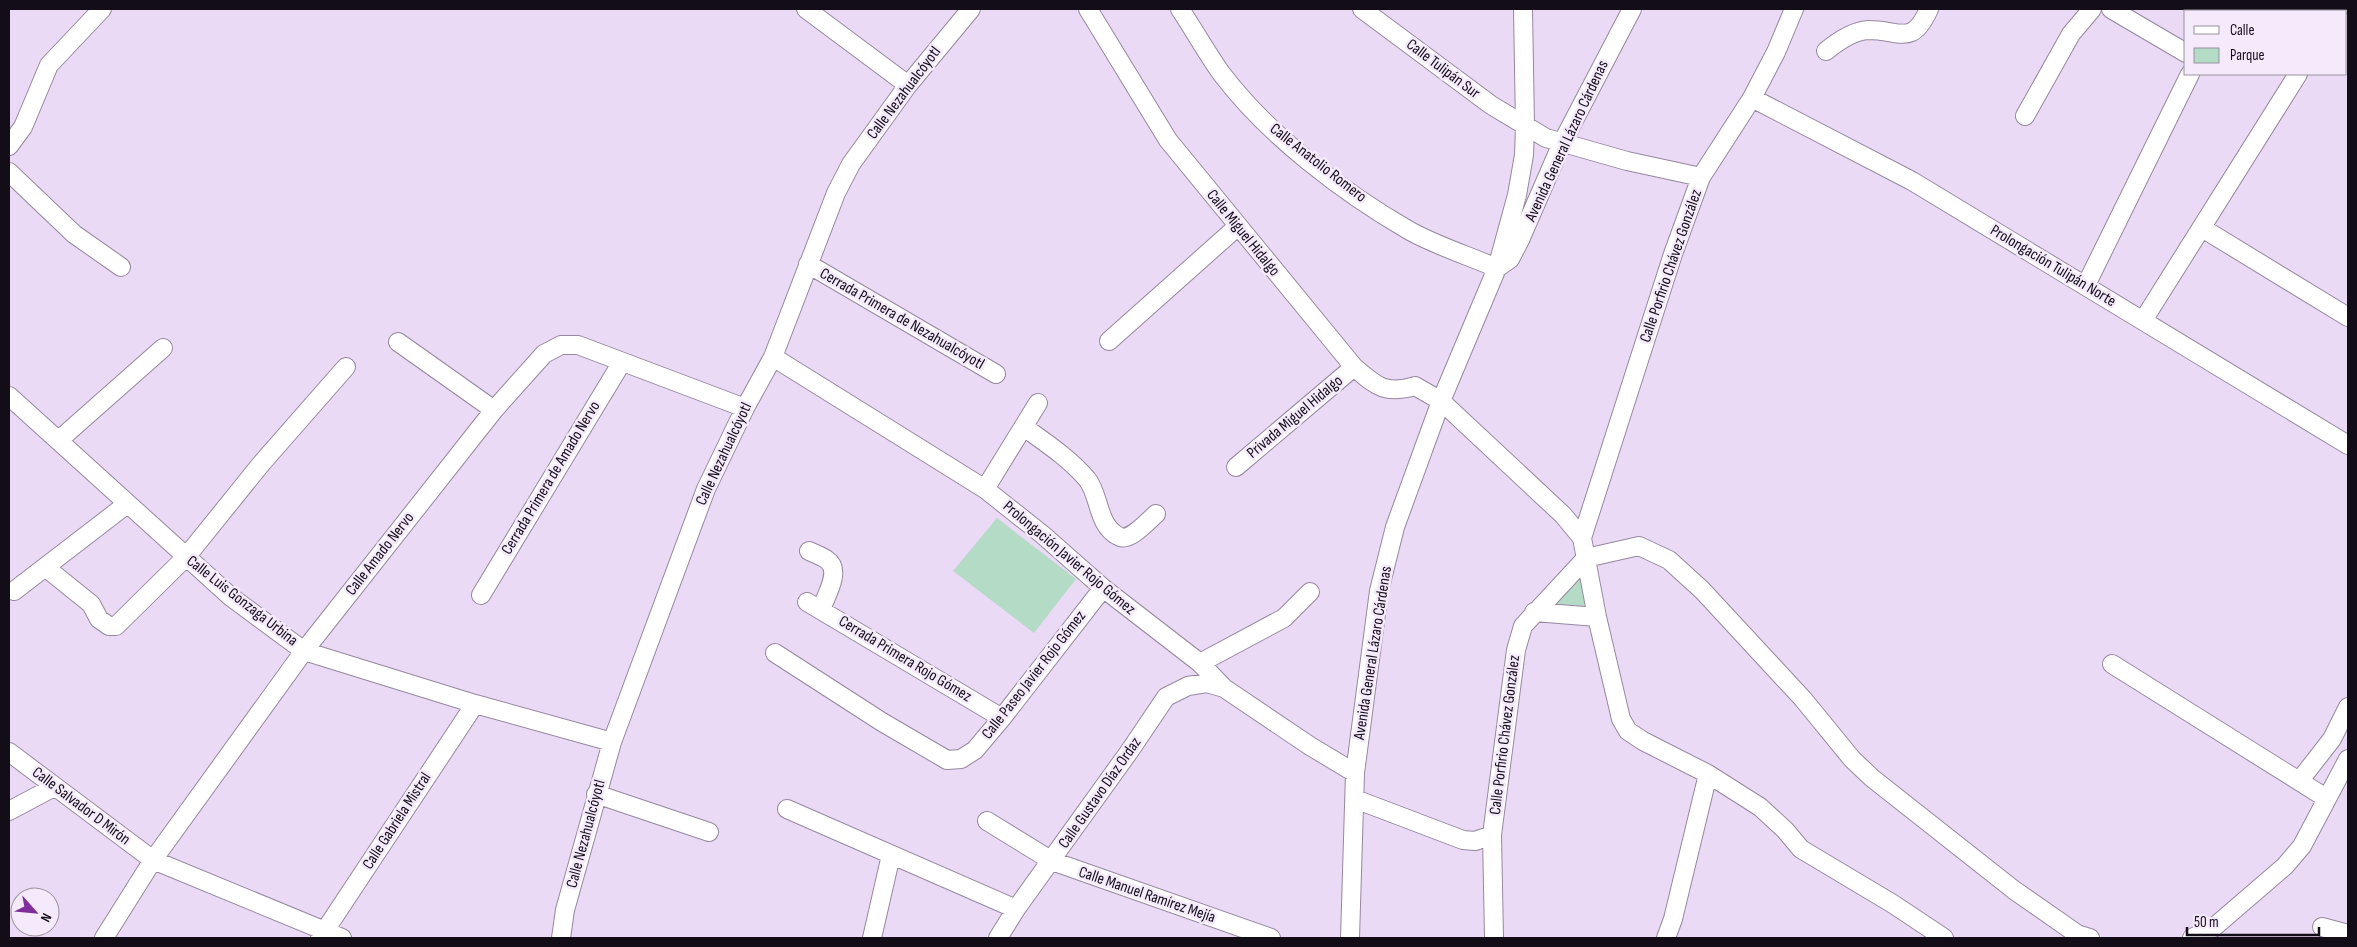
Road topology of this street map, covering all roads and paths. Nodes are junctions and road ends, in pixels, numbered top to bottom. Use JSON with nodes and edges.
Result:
{"nodes":[{"id":1,"x":102,"y":9,"type":"edge"},
{"id":2,"x":806,"y":9,"type":"edge"},
{"id":3,"x":971,"y":9,"type":"edge"},
{"id":4,"x":1088,"y":9,"type":"edge"},
{"id":5,"x":1180,"y":9,"type":"edge"},
{"id":6,"x":1362,"y":9,"type":"edge"},
{"id":7,"x":1524,"y":9,"type":"edge"},
{"id":8,"x":1632,"y":9,"type":"edge"},
{"id":9,"x":1794,"y":9,"type":"edge"},
{"id":10,"x":1929,"y":9,"type":"edge"},
{"id":11,"x":2092,"y":9,"type":"edge"},
{"id":12,"x":2111,"y":9,"type":"edge"},
{"id":13,"x":1826,"y":51,"type":"dead end"},
{"id":14,"x":2184,"y":52,"type":"edge"},
{"id":15,"x":2190,"y":75,"type":"edge"},
{"id":16,"x":2297,"y":75,"type":"edge"},
{"id":17,"x":908,"y":85,"type":"junction"},
{"id":18,"x":1752,"y":98,"type":"junction"},
{"id":19,"x":2025,"y":116,"type":"dead end"},
{"id":20,"x":1526,"y":126,"type":"junction"},
{"id":21,"x":1562,"y":142,"type":"junction"},
{"id":22,"x":9,"y":146,"type":"edge"},
{"id":23,"x":9,"y":172,"type":"edge"},
{"id":24,"x":1701,"y":177,"type":"junction"},
{"id":25,"x":1237,"y":227,"type":"junction"},
{"id":26,"x":2202,"y":228,"type":"junction"},
{"id":27,"x":808,"y":264,"type":"junction"},
{"id":28,"x":121,"y":266,"type":"dead end"},
{"id":29,"x":1497,"y":268,"type":"junction"},
{"id":30,"x":2086,"y":285,"type":"junction"},
{"id":31,"x":2348,"y":317,"type":"edge"},
{"id":32,"x":2144,"y":319,"type":"junction"},
{"id":33,"x":1110,"y":341,"type":"dead end"},
{"id":34,"x":398,"y":342,"type":"dead end"},
{"id":35,"x":163,"y":348,"type":"dead end"},
{"id":36,"x":773,"y":356,"type":"junction"},
{"id":37,"x":622,"y":362,"type":"junction"},
{"id":38,"x":346,"y":367,"type":"dead end"},
{"id":39,"x":1354,"y":367,"type":"junction"},
{"id":40,"x":996,"y":374,"type":"dead end"},
{"id":41,"x":9,"y":396,"type":"edge"},
{"id":42,"x":1441,"y":401,"type":"junction"},
{"id":43,"x":1038,"y":403,"type":"dead end"},
{"id":44,"x":745,"y":408,"type":"junction"},
{"id":45,"x":494,"y":410,"type":"junction"},
{"id":46,"x":1024,"y":427,"type":"junction"},
{"id":47,"x":59,"y":440,"type":"junction"},
{"id":48,"x":2348,"y":445,"type":"edge"},
{"id":49,"x":1236,"y":466,"type":"dead end"},
{"id":50,"x":985,"y":489,"type":"junction"},
{"id":51,"x":127,"y":504,"type":"junction"},
{"id":52,"x":1156,"y":514,"type":"dead end"},
{"id":53,"x":1582,"y":538,"type":"junction"},
{"id":54,"x":809,"y":551,"type":"dead end"},
{"id":55,"x":186,"y":557,"type":"junction"},
{"id":56,"x":1586,"y":558,"type":"junction"},
{"id":57,"x":45,"y":567,"type":"junction"},
{"id":58,"x":1103,"y":588,"type":"junction"},
{"id":59,"x":14,"y":591,"type":"dead end"},
{"id":60,"x":1310,"y":592,"type":"dead end"},
{"id":61,"x":481,"y":595,"type":"dead end"},
{"id":62,"x":1534,"y":612,"type":"junction"},
{"id":63,"x":1597,"y":617,"type":"junction"},
{"id":64,"x":304,"y":650,"type":"junction"},
{"id":65,"x":775,"y":652,"type":"dead end"},
{"id":66,"x":1200,"y":663,"type":"junction"},
{"id":67,"x":2112,"y":664,"type":"dead end"},
{"id":68,"x":1224,"y":688,"type":"junction"},
{"id":69,"x":475,"y":704,"type":"junction"},
{"id":70,"x":2348,"y":706,"type":"edge"},
{"id":71,"x":1002,"y":718,"type":"junction"},
{"id":72,"x":612,"y":742,"type":"junction"},
{"id":73,"x":9,"y":752,"type":"edge"},
{"id":74,"x":2348,"y":759,"type":"edge"},
{"id":75,"x":1355,"y":773,"type":"junction"},
{"id":76,"x":1708,"y":774,"type":"junction"},
{"id":77,"x":2300,"y":780,"type":"junction"},
{"id":78,"x":54,"y":788,"type":"junction"},
{"id":79,"x":596,"y":794,"type":"junction"},
{"id":80,"x":1355,"y":798,"type":"junction"},
{"id":81,"x":2326,"y":798,"type":"junction"},
{"id":82,"x":786,"y":809,"type":"dead end"},
{"id":83,"x":9,"y":810,"type":"edge"},
{"id":84,"x":987,"y":821,"type":"dead end"},
{"id":85,"x":709,"y":832,"type":"dead end"},
{"id":86,"x":1492,"y":836,"type":"junction"},
{"id":87,"x":891,"y":855,"type":"junction"},
{"id":88,"x":153,"y":860,"type":"junction"},
{"id":89,"x":1052,"y":861,"type":"junction"},
{"id":90,"x":1016,"y":908,"type":"junction"},
{"id":91,"x":2322,"y":927,"type":"dead end"},
{"id":92,"x":2348,"y":934,"type":"edge"},
{"id":93,"x":322,"y":935,"type":"edge"},
{"id":94,"x":104,"y":938,"type":"edge"},
{"id":95,"x":342,"y":938,"type":"edge"},
{"id":96,"x":561,"y":938,"type":"edge"},
{"id":97,"x":872,"y":938,"type":"edge"},
{"id":98,"x":998,"y":938,"type":"edge"},
{"id":99,"x":1271,"y":938,"type":"edge"},
{"id":100,"x":1350,"y":938,"type":"edge"},
{"id":101,"x":1494,"y":938,"type":"edge"},
{"id":102,"x":1666,"y":938,"type":"edge"},
{"id":103,"x":1944,"y":938,"type":"edge"},
{"id":104,"x":2090,"y":938,"type":"edge"},
{"id":105,"x":2192,"y":938,"type":"edge"}],
"edges":[{"from":1,"to":22,"type":"street"},
{"from":2,"to":17,"type":"street"},
{"from":3,"to":17,"type":"street","name":"Calle Nezahualcóyotl"},
{"from":4,"to":25,"type":"street","name":"Calle Miguel Hidalgo"},
{"from":5,"to":29,"type":"street","name":"Calle Anatolio Romero"},
{"from":6,"to":20,"type":"street","name":"Calle Tulipán Sur"},
{"from":7,"to":20,"type":"street","name":"Avenida General Lázaro Cárdenas"},
{"from":8,"to":21,"type":"street","name":"Avenida General Lázaro Cárdenas"},
{"from":9,"to":18,"type":"street","name":"Calle Porfirio Chávez González"},
{"from":10,"to":13,"type":"street"},
{"from":11,"to":19,"type":"street"},
{"from":12,"to":14,"type":"street"},
{"from":15,"to":30,"type":"street"},
{"from":16,"to":26,"type":"street"},
{"from":17,"to":27,"type":"street","name":"Calle Nezahualcóyotl"},
{"from":18,"to":24,"type":"street","name":"Calle Porfirio Chávez González"},
{"from":18,"to":30,"type":"street","name":"Prolongación Tulipán Norte"},
{"from":20,"to":21,"type":"street","name":"Calle Tulipán Sur"},
{"from":20,"to":29,"type":"street","name":"Avenida General Lázaro Cárdenas"},
{"from":21,"to":24,"type":"street","name":"Calle Tulipán Sur"},
{"from":21,"to":29,"type":"street","name":"Avenida General Lázaro Cárdenas"},
{"from":23,"to":28,"type":"street"},
{"from":24,"to":53,"type":"street","name":"Calle Porfirio Chávez González"},
{"from":25,"to":33,"type":"street"},
{"from":25,"to":39,"type":"street","name":"Calle Miguel Hidalgo"},
{"from":26,"to":31,"type":"street"},
{"from":26,"to":32,"type":"street"},
{"from":27,"to":36,"type":"street","name":"Calle Nezahualcóyotl"},
{"from":27,"to":40,"type":"street","name":"Cerrada Primera de Nezahualcóyotl"},
{"from":29,"to":42,"type":"street","name":"Avenida General Lázaro Cárdenas"},
{"from":30,"to":32,"type":"street","name":"Prolongación Tulipán Norte"},
{"from":32,"to":48,"type":"street","name":"Prolongación Tulipán Norte"},
{"from":34,"to":45,"type":"street"},
{"from":35,"to":47,"type":"street"},
{"from":36,"to":44,"type":"street","name":"Calle Nezahualcóyotl"},
{"from":36,"to":50,"type":"street","name":"Prolongación Javier Rojo Gómez"},
{"from":37,"to":44,"type":"street","name":"Calle Amado Nervo"},
{"from":37,"to":45,"type":"street","name":"Calle Amado Nervo"},
{"from":37,"to":61,"type":"street","name":"Cerrada Primera de Amado Nervo"},
{"from":38,"to":55,"type":"street"},
{"from":39,"to":42,"type":"street","name":"Calle Miguel Hidalgo"},
{"from":39,"to":49,"type":"street","name":"Privada Miguel Hidalgo"},
{"from":41,"to":47,"type":"street","name":"Calle Luis Gonzaga Urbina"},
{"from":42,"to":53,"type":"street","name":"Calle Miguel Hidalgo"},
{"from":42,"to":75,"type":"street","name":"Avenida General Lázaro Cárdenas"},
{"from":43,"to":46,"type":"street"},
{"from":44,"to":72,"type":"street","name":"Calle Nezahualcóyotl"},
{"from":45,"to":64,"type":"street","name":"Calle Amado Nervo"},
{"from":46,"to":50,"type":"street"},
{"from":46,"to":52,"type":"street"},
{"from":47,"to":51,"type":"street","name":"Calle Luis Gonzaga Urbina"},
{"from":50,"to":58,"type":"street","name":"Prolongación Javier Rojo Gómez"},
{"from":51,"to":55,"type":"street","name":"Calle Luis Gonzaga Urbina"},
{"from":51,"to":57,"type":"street"},
{"from":53,"to":56,"type":"street"},
{"from":54,"to":71,"type":"street","name":"Cerrada Primera Rojo Gómez"},
{"from":55,"to":57,"type":"street"},
{"from":55,"to":64,"type":"street","name":"Calle Luis Gonzaga Urbina"},
{"from":56,"to":62,"type":"street","name":"Calle Porfirio Chávez González"},
{"from":56,"to":63,"type":"street"},
{"from":56,"to":104,"type":"street"},
{"from":57,"to":59,"type":"street"},
{"from":58,"to":66,"type":"street","name":"Prolongación Javier Rojo Gómez"},
{"from":58,"to":71,"type":"street","name":"Calle Paseo Javier Rojo Gómez"},
{"from":60,"to":66,"type":"street"},
{"from":62,"to":63,"type":"street"},
{"from":62,"to":86,"type":"street","name":"Calle Porfirio Chávez González"},
{"from":63,"to":76,"type":"street"},
{"from":64,"to":69,"type":"street","name":"Calle Luis Gonzaga Urbina"},
{"from":64,"to":88,"type":"street","name":"Calle Amado Nervo"},
{"from":65,"to":71,"type":"street","name":"Calle Paseo Javier Rojo Gómez"},
{"from":66,"to":68,"type":"street","name":"Prolongación Javier Rojo Gómez"},
{"from":67,"to":77,"type":"street"},
{"from":68,"to":75,"type":"street","name":"Prolongación Javier Rojo Gómez"},
{"from":68,"to":89,"type":"street","name":"Calle Gustavo Díaz Ordaz"},
{"from":69,"to":72,"type":"street","name":"Calle Luis Gonzaga Urbina"},
{"from":69,"to":93,"type":"street","name":"Calle Gabriela Mistral"},
{"from":70,"to":77,"type":"street"},
{"from":72,"to":79,"type":"street","name":"Calle Nezahualcóyotl"},
{"from":73,"to":78,"type":"street","name":"Calle Salvador D Mirón"},
{"from":74,"to":81,"type":"street"},
{"from":75,"to":80,"type":"street","name":"Avenida General Lázaro Cárdenas"},
{"from":76,"to":102,"type":"street"},
{"from":76,"to":103,"type":"street"},
{"from":77,"to":81,"type":"street"},
{"from":78,"to":83,"type":"street"},
{"from":78,"to":88,"type":"street","name":"Calle Salvador D Mirón"},
{"from":79,"to":85,"type":"street"},
{"from":79,"to":96,"type":"street","name":"Calle Nezahualcóyotl"},
{"from":80,"to":86,"type":"street"},
{"from":80,"to":100,"type":"street","name":"Avenida General Lázaro Cárdenas"},
{"from":81,"to":105,"type":"street"},
{"from":82,"to":87,"type":"street"},
{"from":84,"to":89,"type":"street","name":"Calle Manuel Ramírez Mejía"},
{"from":86,"to":101,"type":"street","name":"Calle Porfirio Chávez González"},
{"from":87,"to":90,"type":"street"},
{"from":87,"to":97,"type":"street"},
{"from":88,"to":93,"type":"street","name":"Calle Salvador D Mirón"},
{"from":88,"to":94,"type":"street","name":"Calle Amado Nervo"},
{"from":89,"to":90,"type":"street","name":"Calle Gustavo Díaz Ordaz"},
{"from":89,"to":99,"type":"street","name":"Calle Manuel Ramírez Mejía"},
{"from":90,"to":98,"type":"street","name":"Calle Gustavo Díaz Ordaz"},
{"from":91,"to":92,"type":"street"},
{"from":93,"to":95,"type":"street","name":"Calle Salvador D Mirón"}]}
